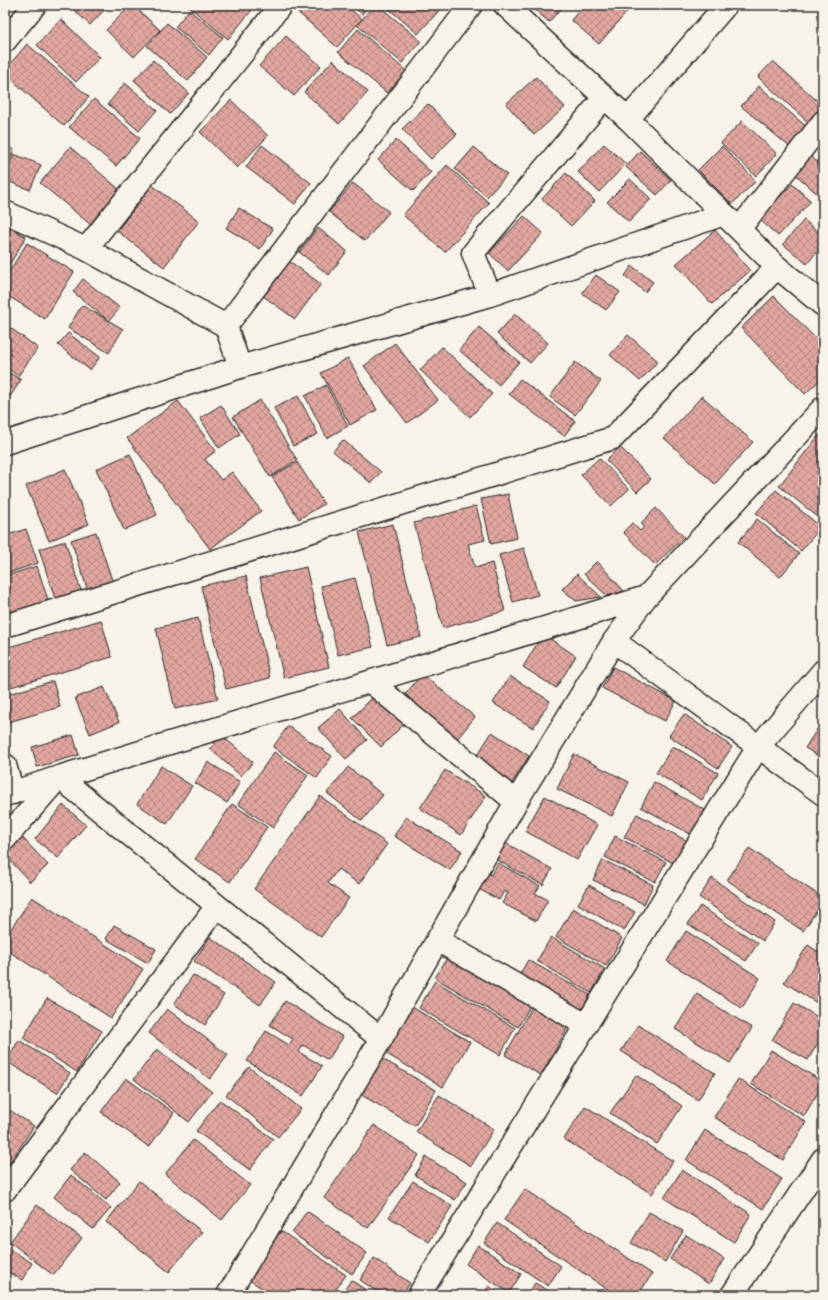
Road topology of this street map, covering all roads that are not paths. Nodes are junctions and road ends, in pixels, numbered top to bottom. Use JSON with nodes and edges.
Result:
{"nodes":[{"id":1,"x":35,"y":5,"type":"edge"},
{"id":2,"x":281,"y":5,"type":"edge"},
{"id":3,"x":471,"y":5,"type":"edge"},
{"id":4,"x":505,"y":5,"type":"edge"},
{"id":5,"x":726,"y":5,"type":"edge"},
{"id":6,"x":5,"y":41,"type":"edge"},
{"id":7,"x":604,"y":98,"type":"junction"},
{"id":8,"x":628,"y":119,"type":"junction"},
{"id":9,"x":823,"y":122,"type":"edge"},
{"id":10,"x":5,"y":212,"type":"edge"},
{"id":11,"x":724,"y":214,"type":"junction"},
{"id":12,"x":740,"y":228,"type":"junction"},
{"id":13,"x":86,"y":249,"type":"junction"},
{"id":14,"x":778,"y":267,"type":"junction"},
{"id":15,"x":490,"y":295,"type":"junction"},
{"id":16,"x":823,"y":305,"type":"edge"},
{"id":17,"x":226,"y":326,"type":"junction"},
{"id":18,"x":240,"y":367,"type":"junction"},
{"id":19,"x":823,"y":408,"type":"edge"},
{"id":20,"x":5,"y":443,"type":"edge"},
{"id":21,"x":646,"y":597,"type":"junction"},
{"id":22,"x":5,"y":626,"type":"edge"},
{"id":23,"x":614,"y":641,"type":"junction"},
{"id":24,"x":823,"y":671,"type":"edge"},
{"id":25,"x":371,"y":682,"type":"junction"},
{"id":26,"x":758,"y":747,"type":"junction"},
{"id":27,"x":5,"y":765,"type":"edge"},
{"id":28,"x":59,"y":777,"type":"junction"},
{"id":29,"x":9,"y":794,"type":"edge"},
{"id":30,"x":823,"y":794,"type":"edge"},
{"id":31,"x":516,"y":802,"type":"junction"},
{"id":32,"x":5,"y":839,"type":"edge"},
{"id":33,"x":217,"y":906,"type":"junction"},
{"id":34,"x":437,"y":940,"type":"junction"},
{"id":35,"x":586,"y":1025,"type":"junction"},
{"id":36,"x":381,"y":1039,"type":"junction"},
{"id":37,"x":823,"y":1159,"type":"edge"},
{"id":38,"x":5,"y":1190,"type":"edge"},
{"id":39,"x":228,"y":1295,"type":"edge"},
{"id":40,"x":419,"y":1295,"type":"edge"},
{"id":41,"x":732,"y":1295,"type":"edge"}],
"edges":[{"from":1,"to":6,"type":"street"},
{"from":2,"to":13,"type":"street"},
{"from":3,"to":17,"type":"street"},
{"from":4,"to":7,"type":"street"},
{"from":5,"to":8,"type":"street"},
{"from":7,"to":8,"type":"street"},
{"from":7,"to":15,"type":"street"},
{"from":8,"to":11,"type":"street"},
{"from":9,"to":12,"type":"street"},
{"from":10,"to":13,"type":"street"},
{"from":11,"to":12,"type":"street"},
{"from":11,"to":15,"type":"street"},
{"from":12,"to":14,"type":"street"},
{"from":13,"to":17,"type":"street"},
{"from":14,"to":16,"type":"street"},
{"from":14,"to":22,"type":"street"},
{"from":15,"to":18,"type":"street"},
{"from":17,"to":18,"type":"street"},
{"from":18,"to":20,"type":"street"},
{"from":19,"to":21,"type":"street"},
{"from":21,"to":23,"type":"street"},
{"from":21,"to":25,"type":"street"},
{"from":23,"to":26,"type":"street"},
{"from":23,"to":31,"type":"street"},
{"from":24,"to":26,"type":"street"},
{"from":25,"to":28,"type":"street"},
{"from":25,"to":31,"type":"street"},
{"from":26,"to":30,"type":"street"},
{"from":26,"to":35,"type":"street"},
{"from":27,"to":29,"type":"street"},
{"from":28,"to":29,"type":"street"},
{"from":28,"to":32,"type":"street"},
{"from":28,"to":33,"type":"street"},
{"from":31,"to":34,"type":"street"},
{"from":33,"to":36,"type":"street"},
{"from":33,"to":38,"type":"street"},
{"from":34,"to":35,"type":"street"},
{"from":34,"to":36,"type":"street"},
{"from":35,"to":40,"type":"street"},
{"from":36,"to":39,"type":"street"},
{"from":37,"to":41,"type":"street"}]}
